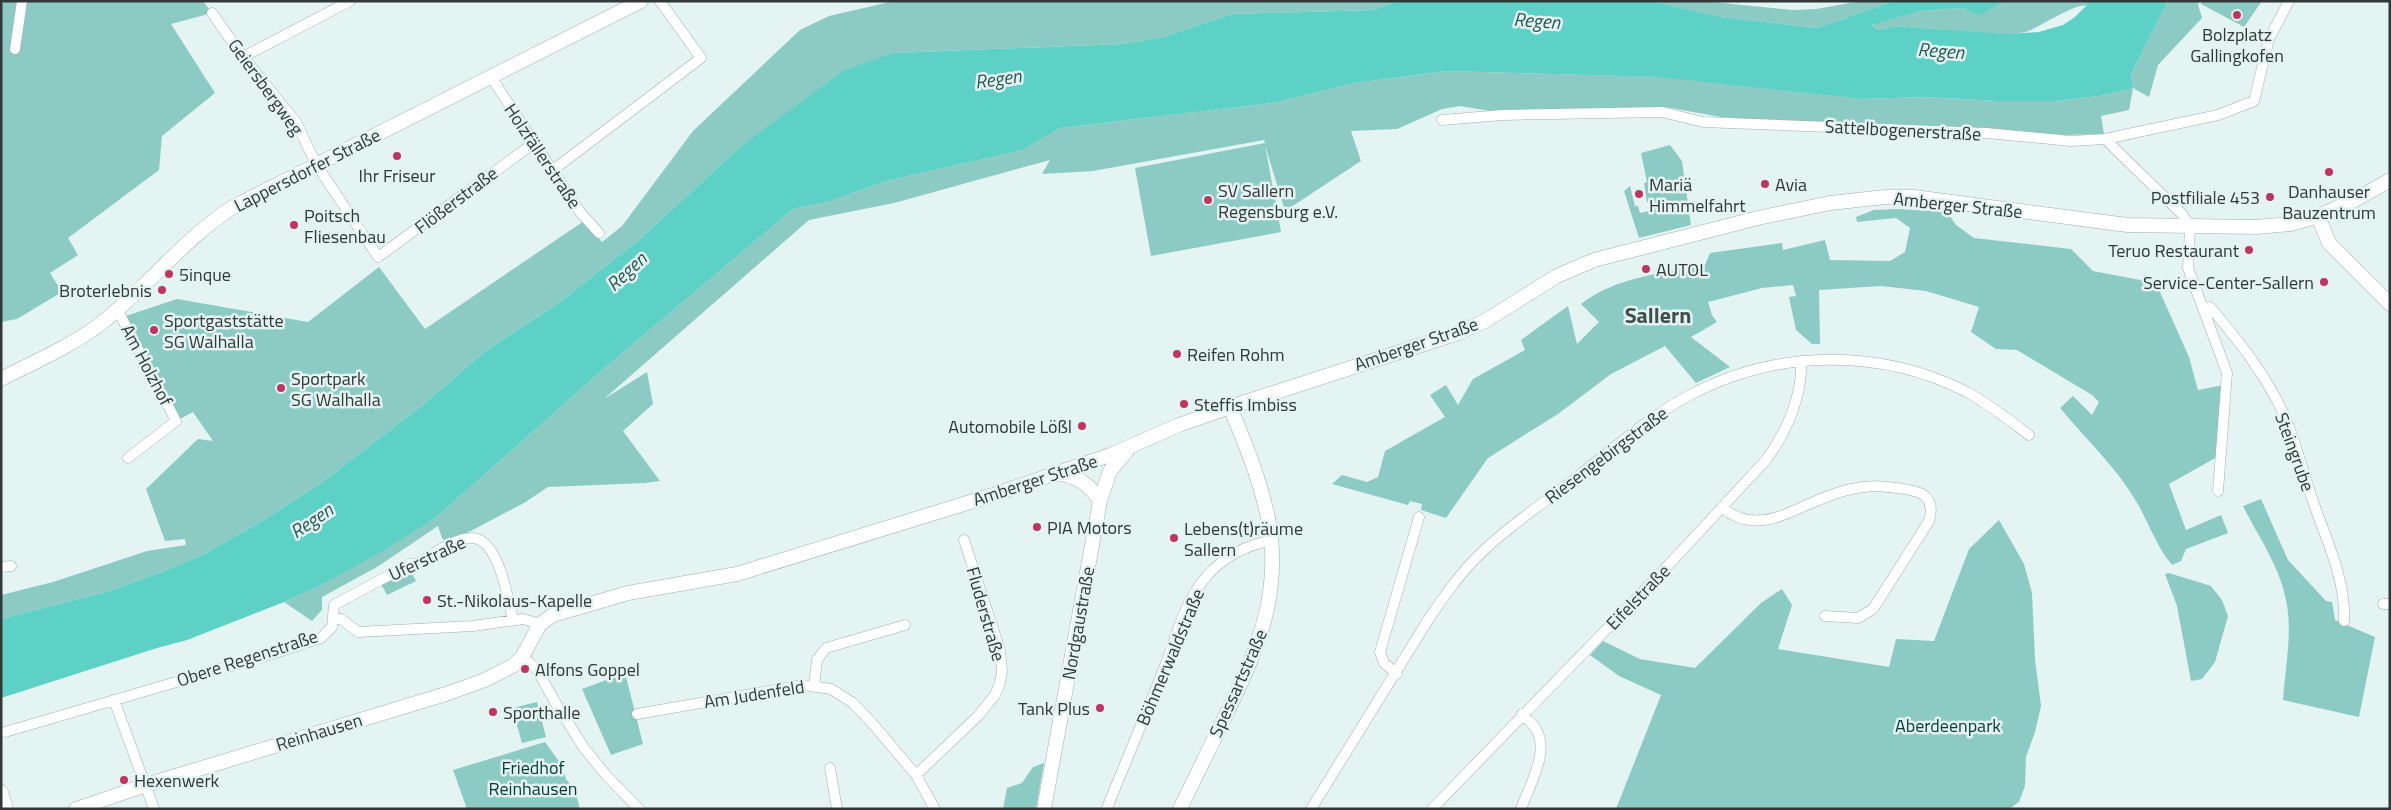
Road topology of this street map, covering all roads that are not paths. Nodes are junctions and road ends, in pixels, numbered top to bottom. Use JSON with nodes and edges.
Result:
{"nodes":[{"id":1,"x":22,"y":1,"type":"edge"},
{"id":2,"x":350,"y":1,"type":"edge"},
{"id":3,"x":641,"y":1,"type":"edge"},
{"id":4,"x":660,"y":1,"type":"edge"},
{"id":5,"x":2289,"y":1,"type":"edge"},
{"id":6,"x":212,"y":13,"type":"dead end"},
{"id":7,"x":15,"y":49,"type":"dead end"},
{"id":8,"x":243,"y":57,"type":"junction"},
{"id":9,"x":491,"y":77,"type":"junction"},
{"id":10,"x":1442,"y":120,"type":"dead end"},
{"id":11,"x":2106,"y":139,"type":"junction"},
{"id":12,"x":534,"y":142,"type":"junction"},
{"id":13,"x":316,"y":164,"type":"junction"},
{"id":14,"x":553,"y":170,"type":"junction"},
{"id":15,"x":2390,"y":180,"type":"edge"},
{"id":16,"x":2318,"y":216,"type":"junction"},
{"id":17,"x":2190,"y":227,"type":"junction"},
{"id":18,"x":599,"y":233,"type":"dead end"},
{"id":19,"x":378,"y":257,"type":"joint"},
{"id":20,"x":2390,"y":304,"type":"edge"},
{"id":21,"x":117,"y":309,"type":"junction"},
{"id":22,"x":2205,"y":309,"type":"junction"},
{"id":23,"x":1801,"y":360,"type":"junction"},
{"id":24,"x":1,"y":379,"type":"edge"},
{"id":25,"x":1230,"y":407,"type":"junction"},
{"id":26,"x":2029,"y":435,"type":"dead end"},
{"id":27,"x":1131,"y":447,"type":"junction"},
{"id":28,"x":128,"y":458,"type":"dead end"},
{"id":29,"x":1060,"y":474,"type":"junction"},
{"id":30,"x":2218,"y":492,"type":"dead end"},
{"id":31,"x":1100,"y":502,"type":"junction"},
{"id":32,"x":1722,"y":507,"type":"junction"},
{"id":33,"x":1419,"y":517,"type":"dead end"},
{"id":34,"x":964,"y":540,"type":"dead end"},
{"id":35,"x":1271,"y":542,"type":"junction"},
{"id":36,"x":1825,"y":616,"type":"dead end"},
{"id":37,"x":334,"y":618,"type":"junction"},
{"id":38,"x":513,"y":620,"type":"junction"},
{"id":39,"x":2344,"y":621,"type":"dead end"},
{"id":40,"x":540,"y":624,"type":"junction"},
{"id":41,"x":904,"y":625,"type":"dead end"},
{"id":42,"x":522,"y":657,"type":"junction"},
{"id":43,"x":1397,"y":674,"type":"junction"},
{"id":44,"x":814,"y":685,"type":"junction"},
{"id":45,"x":114,"y":700,"type":"junction"},
{"id":46,"x":637,"y":714,"type":"dead end"},
{"id":47,"x":1522,"y":714,"type":"junction"},
{"id":48,"x":5,"y":732,"type":"dead end"},
{"id":49,"x":830,"y":768,"type":"dead end"},
{"id":50,"x":916,"y":775,"type":"junction"},
{"id":51,"x":146,"y":785,"type":"junction"},
{"id":52,"x":1,"y":792,"type":"edge"},
{"id":53,"x":1107,"y":808,"type":"edge"},
{"id":54,"x":6,"y":809,"type":"edge"},
{"id":55,"x":76,"y":809,"type":"edge"},
{"id":56,"x":154,"y":809,"type":"edge"},
{"id":57,"x":639,"y":809,"type":"edge"},
{"id":58,"x":837,"y":809,"type":"edge"},
{"id":59,"x":935,"y":809,"type":"edge"},
{"id":60,"x":1044,"y":809,"type":"edge"},
{"id":61,"x":1180,"y":809,"type":"edge"},
{"id":62,"x":1311,"y":809,"type":"edge"},
{"id":63,"x":1432,"y":809,"type":"edge"},
{"id":64,"x":1521,"y":809,"type":"edge"}],
"edges":[{"from":1,"to":7,"type":"street"},
{"from":2,"to":8,"type":"street"},
{"from":3,"to":9,"type":"street","name":"Lappersdorfer Straße"},
{"from":4,"to":14,"type":"street"},
{"from":5,"to":11,"type":"street","name":"Sattelbogenerstraße"},
{"from":6,"to":8,"type":"street","name":"Geiersbergweg"},
{"from":8,"to":13,"type":"street","name":"Geiersbergweg"},
{"from":9,"to":12,"type":"street","name":"Holzfällerstraße"},
{"from":9,"to":13,"type":"street","name":"Lappersdorfer Straße"},
{"from":10,"to":11,"type":"street","name":"Sattelbogenerstraße"},
{"from":11,"to":17,"type":"street"},
{"from":12,"to":14,"type":"street","name":"Holzfällerstraße"},
{"from":12,"to":19,"type":"street","name":"Flößerstraße"},
{"from":13,"to":19,"type":"street","name":"Geiersbergweg"},
{"from":13,"to":21,"type":"street","name":"Lappersdorfer Straße"},
{"from":14,"to":18,"type":"street","name":"Holzfällerstraße"},
{"from":15,"to":16,"type":"street","name":"Amberger Straße"},
{"from":16,"to":17,"type":"street","name":"Amberger Straße"},
{"from":16,"to":20,"type":"street"},
{"from":17,"to":22,"type":"street"},
{"from":17,"to":25,"type":"street","name":"Amberger Straße"},
{"from":21,"to":24,"type":"street","name":"Lappersdorfer Straße"},
{"from":21,"to":28,"type":"street","name":"Am Holzhof"},
{"from":22,"to":30,"type":"street"},
{"from":22,"to":39,"type":"street","name":"Steingrube"},
{"from":23,"to":26,"type":"street","name":"Riesengebirgstraße"},
{"from":23,"to":32,"type":"street","name":"Eifelstraße"},
{"from":23,"to":43,"type":"street","name":"Riesengebirgstraße"},
{"from":25,"to":27,"type":"street","name":"Amberger Straße"},
{"from":25,"to":35,"type":"street","name":"Spessartstraße"},
{"from":27,"to":29,"type":"street","name":"Amberger Straße"},
{"from":27,"to":31,"type":"street","name":"Nordgaustraße"},
{"from":29,"to":31,"type":"street"},
{"from":29,"to":40,"type":"street","name":"Amberger Straße"},
{"from":31,"to":60,"type":"street","name":"Nordgaustraße"},
{"from":32,"to":36,"type":"street"},
{"from":32,"to":47,"type":"street","name":"Eifelstraße"},
{"from":33,"to":43,"type":"street"},
{"from":34,"to":50,"type":"street","name":"Fluderstraße"},
{"from":35,"to":53,"type":"street","name":"Böhmerwaldstraße"},
{"from":35,"to":61,"type":"street","name":"Spessartstraße"},
{"from":37,"to":38,"type":"street","name":"Obere Regenstraße"},
{"from":37,"to":38,"type":"street","name":"Uferstraße"},
{"from":37,"to":45,"type":"street","name":"Obere Regenstraße"},
{"from":38,"to":40,"type":"street","name":"Obere Regenstraße"},
{"from":40,"to":42,"type":"street","name":"Reinhausen"},
{"from":41,"to":44,"type":"street"},
{"from":42,"to":51,"type":"street","name":"Reinhausen"},
{"from":42,"to":57,"type":"street"},
{"from":43,"to":62,"type":"street","name":"Riesengebirgstraße"},
{"from":44,"to":46,"type":"street","name":"Am Judenfeld"},
{"from":44,"to":50,"type":"street","name":"Am Judenfeld"},
{"from":45,"to":48,"type":"street","name":"Obere Regenstraße"},
{"from":45,"to":51,"type":"street"},
{"from":47,"to":63,"type":"street","name":"Eifelstraße"},
{"from":47,"to":64,"type":"street"},
{"from":49,"to":58,"type":"street"},
{"from":50,"to":59,"type":"street","name":"Am Judenfeld"},
{"from":51,"to":55,"type":"street","name":"Reinhausen"},
{"from":51,"to":56,"type":"street"},
{"from":52,"to":54,"type":"street"}]}
